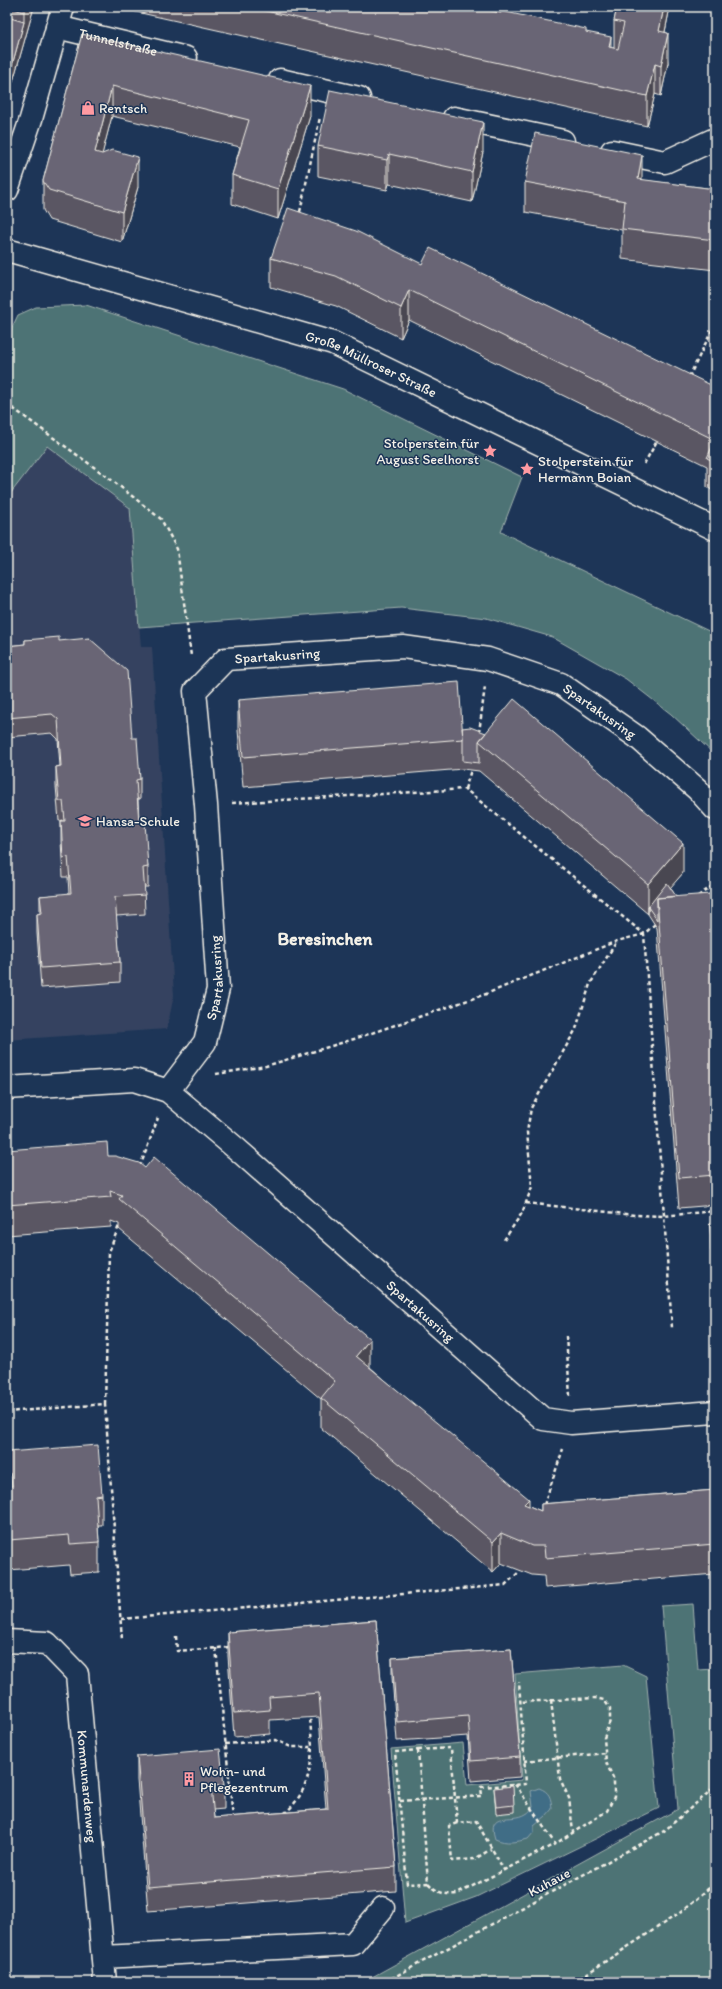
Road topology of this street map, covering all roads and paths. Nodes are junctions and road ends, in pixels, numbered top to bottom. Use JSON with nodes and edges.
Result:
{"nodes":[{"id":1,"x":60,"y":17,"type":"edge"},
{"id":2,"x":203,"y":62,"type":"edge"},
{"id":3,"x":257,"y":75,"type":"edge"},
{"id":4,"x":326,"y":91,"type":"junction"},
{"id":5,"x":380,"y":103,"type":"edge"},
{"id":6,"x":434,"y":114,"type":"edge"},
{"id":7,"x":715,"y":139,"type":"edge"},
{"id":8,"x":7,"y":190,"type":"edge"},
{"id":9,"x":300,"y":212,"type":"edge"},
{"id":10,"x":7,"y":250,"type":"edge"},
{"id":11,"x":715,"y":324,"type":"edge"},
{"id":12,"x":687,"y":380,"type":"edge"},
{"id":13,"x":7,"y":404,"type":"edge"},
{"id":14,"x":715,"y":529,"type":"edge"},
{"id":15,"x":488,"y":659,"type":"junction"},
{"id":16,"x":195,"y":691,"type":"junction"},
{"id":17,"x":478,"y":738,"type":"edge"},
{"id":18,"x":471,"y":770,"type":"edge"},
{"id":19,"x":465,"y":789,"type":"junction"},
{"id":20,"x":206,"y":805,"type":"junction"},
{"id":21,"x":715,"y":810,"type":"edge"},
{"id":22,"x":715,"y":884,"type":"edge"},
{"id":23,"x":697,"y":896,"type":"edge"},
{"id":24,"x":655,"y":924,"type":"edge"},
{"id":25,"x":644,"y":934,"type":"junction"},
{"id":26,"x":618,"y":941,"type":"junction"},
{"id":27,"x":172,"y":1086,"type":"junction"},
{"id":28,"x":7,"y":1088,"type":"edge"},
{"id":29,"x":138,"y":1172,"type":"edge"},
{"id":30,"x":526,"y":1203,"type":"junction"},
{"id":31,"x":715,"y":1211,"type":"edge"},
{"id":32,"x":122,"y":1215,"type":"edge"},
{"id":33,"x":663,"y":1216,"type":"junction"},
{"id":34,"x":504,"y":1240,"type":"dead end"},
{"id":35,"x":672,"y":1328,"type":"dead end"},
{"id":36,"x":566,"y":1336,"type":"dead end"},
{"id":37,"x":105,"y":1404,"type":"junction"},
{"id":38,"x":7,"y":1412,"type":"edge"},
{"id":39,"x":715,"y":1412,"type":"edge"},
{"id":40,"x":571,"y":1423,"type":"junction"},
{"id":41,"x":543,"y":1509,"type":"edge"},
{"id":42,"x":520,"y":1571,"type":"edge"},
{"id":43,"x":121,"y":1619,"type":"junction"},
{"id":44,"x":176,"y":1636,"type":"dead end"},
{"id":45,"x":122,"y":1640,"type":"dead end"},
{"id":46,"x":7,"y":1641,"type":"edge"},
{"id":47,"x":231,"y":1646,"type":"edge"},
{"id":48,"x":216,"y":1648,"type":"junction"},
{"id":49,"x":519,"y":1682,"type":"dead end"},
{"id":50,"x":551,"y":1700,"type":"junction"},
{"id":51,"x":520,"y":1702,"type":"junction"},
{"id":52,"x":310,"y":1717,"type":"edge"},
{"id":53,"x":225,"y":1744,"type":"junction"},
{"id":54,"x":312,"y":1747,"type":"junction"},
{"id":55,"x":418,"y":1750,"type":"junction"},
{"id":56,"x":606,"y":1753,"type":"junction"},
{"id":57,"x":558,"y":1758,"type":"junction"},
{"id":58,"x":524,"y":1760,"type":"junction"},
{"id":59,"x":220,"y":1765,"type":"edge"},
{"id":60,"x":228,"y":1765,"type":"junction"},
{"id":61,"x":515,"y":1784,"type":"junction"},
{"id":62,"x":715,"y":1788,"type":"edge"},
{"id":63,"x":455,"y":1797,"type":"junction"},
{"id":64,"x":421,"y":1800,"type":"junction"},
{"id":65,"x":400,"y":1801,"type":"junction"},
{"id":66,"x":281,"y":1816,"type":"edge"},
{"id":67,"x":233,"y":1819,"type":"edge"},
{"id":68,"x":457,"y":1823,"type":"junction"},
{"id":69,"x":573,"y":1832,"type":"junction"},
{"id":70,"x":555,"y":1844,"type":"junction"},
{"id":71,"x":491,"y":1849,"type":"junction"},
{"id":72,"x":504,"y":1870,"type":"junction"},
{"id":73,"x":428,"y":1883,"type":"junction"},
{"id":74,"x":715,"y":1883,"type":"edge"},
{"id":75,"x":384,"y":1908,"type":"dead end"},
{"id":76,"x":103,"y":1957,"type":"junction"},
{"id":77,"x":105,"y":1982,"type":"edge"},
{"id":78,"x":385,"y":1982,"type":"edge"},
{"id":79,"x":574,"y":1982,"type":"edge"}],
"edges":[{"from":1,"to":2,"type":"street","name":"Tunnelstraße"},
{"from":1,"to":8,"type":"street"},
{"from":3,"to":4,"type":"street"},
{"from":4,"to":5,"type":"street"},
{"from":4,"to":9,"type":"path"},
{"from":6,"to":7,"type":"street"},
{"from":10,"to":14,"type":"street","name":"Große Müllroser Straße"},
{"from":11,"to":12,"type":"path"},
{"from":13,"to":16,"type":"path"},
{"from":15,"to":16,"type":"street","name":"Spartakusring"},
{"from":15,"to":17,"type":"path"},
{"from":15,"to":21,"type":"street","name":"Spartakusring"},
{"from":16,"to":20,"type":"street","name":"Spartakusring"},
{"from":18,"to":19,"type":"path"},
{"from":19,"to":20,"type":"path"},
{"from":19,"to":25,"type":"path"},
{"from":20,"to":27,"type":"street","name":"Spartakusring"},
{"from":22,"to":23,"type":"path"},
{"from":24,"to":25,"type":"path"},
{"from":25,"to":26,"type":"path"},
{"from":25,"to":33,"type":"path"},
{"from":26,"to":27,"type":"path"},
{"from":26,"to":30,"type":"path"},
{"from":27,"to":28,"type":"street","name":"Spartakusring"},
{"from":27,"to":29,"type":"path"},
{"from":27,"to":40,"type":"street","name":"Spartakusring"},
{"from":30,"to":33,"type":"path"},
{"from":30,"to":34,"type":"path"},
{"from":31,"to":33,"type":"path"},
{"from":32,"to":37,"type":"path"},
{"from":33,"to":35,"type":"path"},
{"from":36,"to":40,"type":"path"},
{"from":37,"to":38,"type":"path"},
{"from":37,"to":43,"type":"path"},
{"from":39,"to":40,"type":"street","name":"Spartakusring"},
{"from":40,"to":41,"type":"path"},
{"from":42,"to":43,"type":"path"},
{"from":43,"to":45,"type":"path"},
{"from":44,"to":48,"type":"path"},
{"from":46,"to":76,"type":"street","name":"Kommunardenweg"},
{"from":47,"to":48,"type":"path"},
{"from":48,"to":53,"type":"path"},
{"from":49,"to":51,"type":"path"},
{"from":50,"to":51,"type":"path"},
{"from":50,"to":56,"type":"path"},
{"from":50,"to":57,"type":"path"},
{"from":51,"to":58,"type":"path"},
{"from":52,"to":54,"type":"path"},
{"from":53,"to":54,"type":"path"},
{"from":53,"to":60,"type":"path"},
{"from":54,"to":66,"type":"path"},
{"from":55,"to":63,"type":"path"},
{"from":55,"to":64,"type":"path"},
{"from":55,"to":65,"type":"path"},
{"from":56,"to":57,"type":"path"},
{"from":56,"to":69,"type":"path"},
{"from":57,"to":58,"type":"path"},
{"from":57,"to":69,"type":"path"},
{"from":58,"to":61,"type":"path"},
{"from":59,"to":60,"type":"path"},
{"from":60,"to":67,"type":"path"},
{"from":61,"to":63,"type":"path"},
{"from":61,"to":70,"type":"path"},
{"from":62,"to":78,"type":"path","name":"Kuhaue"},
{"from":63,"to":64,"type":"path"},
{"from":63,"to":68,"type":"path"},
{"from":64,"to":65,"type":"path"},
{"from":64,"to":73,"type":"path"},
{"from":65,"to":73,"type":"path"},
{"from":68,"to":71,"type":"path"},
{"from":68,"to":71,"type":"path"},
{"from":69,"to":70,"type":"path"},
{"from":70,"to":72,"type":"path"},
{"from":71,"to":72,"type":"path"},
{"from":72,"to":73,"type":"path"},
{"from":74,"to":79,"type":"path"},
{"from":75,"to":76,"type":"street"},
{"from":76,"to":77,"type":"street","name":"Kommunardenweg"}]}
